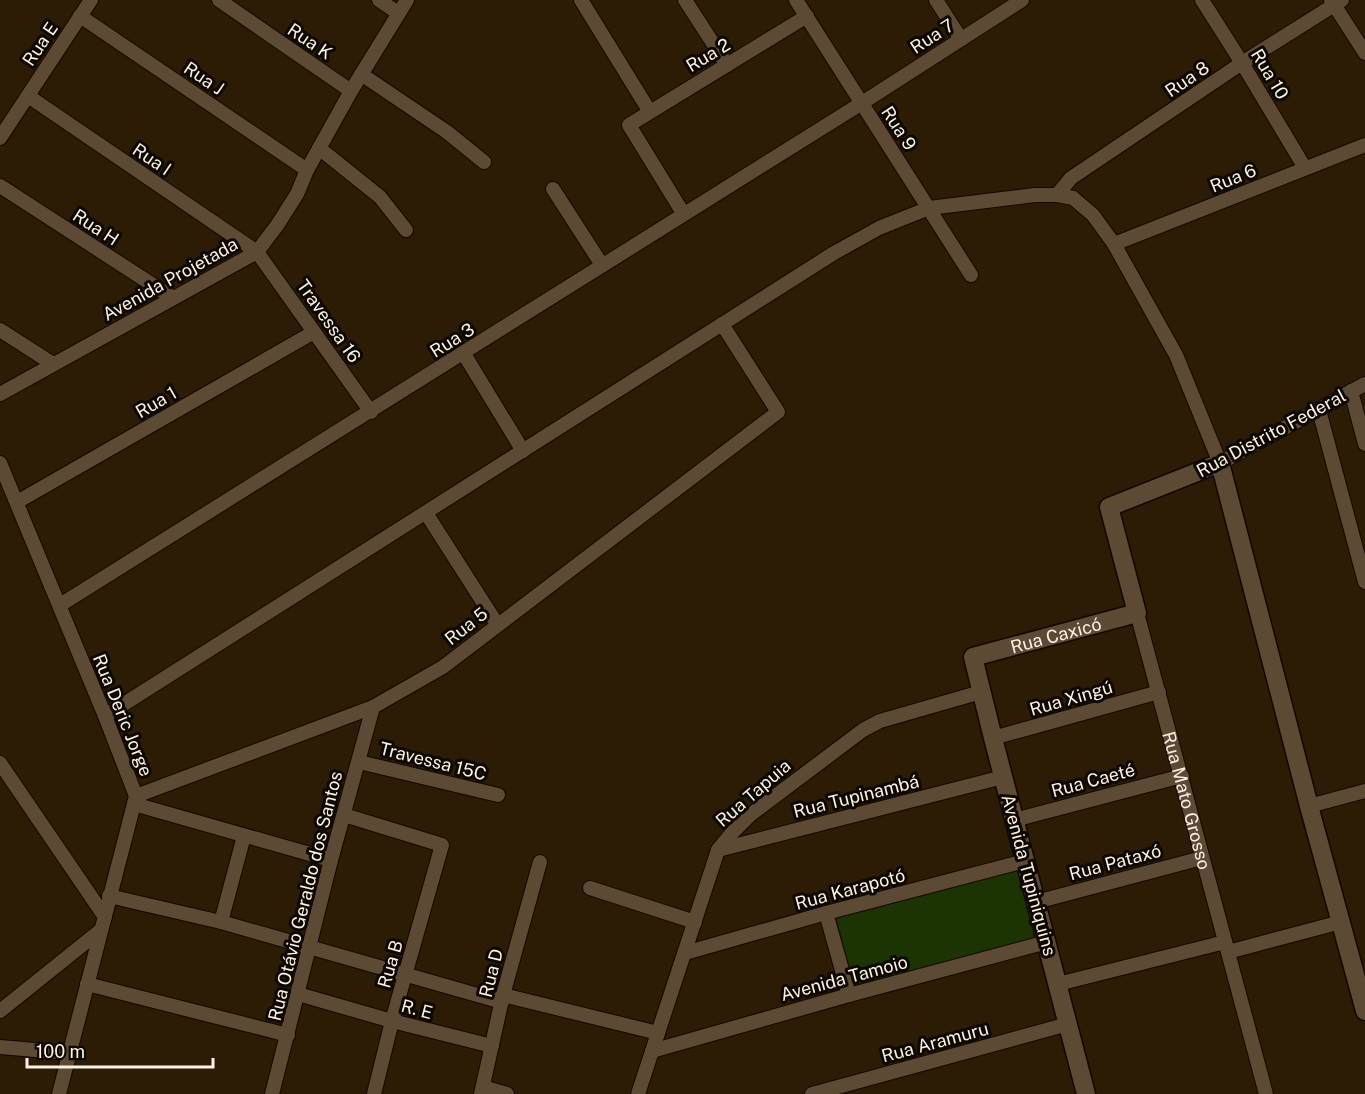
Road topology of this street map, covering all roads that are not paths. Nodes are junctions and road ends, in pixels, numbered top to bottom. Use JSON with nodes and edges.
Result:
{"nodes":[{"id":1,"x":91,"y":0,"type":"edge"},
{"id":2,"x":219,"y":0,"type":"edge"},
{"id":3,"x":379,"y":0,"type":"edge"},
{"id":4,"x":407,"y":0,"type":"edge"},
{"id":5,"x":581,"y":0,"type":"edge"},
{"id":6,"x":685,"y":0,"type":"edge"},
{"id":7,"x":796,"y":0,"type":"edge"},
{"id":8,"x":936,"y":0,"type":"edge"},
{"id":9,"x":1022,"y":0,"type":"edge"},
{"id":10,"x":1202,"y":0,"type":"edge"},
{"id":11,"x":1336,"y":2,"type":"edge"},
{"id":12,"x":398,"y":13,"type":"junction"},
{"id":13,"x":80,"y":16,"type":"junction"},
{"id":14,"x":807,"y":16,"type":"junction"},
{"id":15,"x":961,"y":39,"type":"junction"},
{"id":16,"x":1365,"y":53,"type":"edge"},
{"id":17,"x":1242,"y":63,"type":"junction"},
{"id":18,"x":727,"y":65,"type":"junction"},
{"id":19,"x":361,"y":74,"type":"junction"},
{"id":20,"x":351,"y":91,"type":"junction"},
{"id":21,"x":28,"y":96,"type":"junction"},
{"id":22,"x":862,"y":103,"type":"junction"},
{"id":23,"x":650,"y":112,"type":"junction"},
{"id":24,"x":0,"y":138,"type":"edge"},
{"id":25,"x":1365,"y":145,"type":"edge"},
{"id":26,"x":319,"y":148,"type":"junction"},
{"id":27,"x":484,"y":162,"type":"dead end"},
{"id":28,"x":1305,"y":168,"type":"junction"},
{"id":29,"x":307,"y":170,"type":"junction"},
{"id":30,"x":0,"y":186,"type":"edge"},
{"id":31,"x":553,"y":189,"type":"dead end"},
{"id":32,"x":1057,"y":195,"type":"junction"},
{"id":33,"x":929,"y":208,"type":"junction"},
{"id":34,"x":684,"y":213,"type":"junction"},
{"id":35,"x":406,"y":230,"type":"dead end"},
{"id":36,"x":1114,"y":244,"type":"junction"},
{"id":37,"x":257,"y":252,"type":"junction"},
{"id":38,"x":602,"y":265,"type":"junction"},
{"id":39,"x":971,"y":275,"type":"dead end"},
{"id":40,"x":173,"y":298,"type":"junction"},
{"id":41,"x":722,"y":324,"type":"junction"},
{"id":42,"x":0,"y":330,"type":"edge"},
{"id":43,"x":314,"y":332,"type":"junction"},
{"id":44,"x":464,"y":354,"type":"junction"},
{"id":45,"x":53,"y":364,"type":"junction"},
{"id":46,"x":1365,"y":384,"type":"edge"},
{"id":47,"x":1351,"y":391,"type":"junction"},
{"id":48,"x":0,"y":394,"type":"edge"},
{"id":49,"x":1319,"y":410,"type":"junction"},
{"id":50,"x":371,"y":412,"type":"junction"},
{"id":51,"x":1365,"y":444,"type":"edge"},
{"id":52,"x":523,"y":452,"type":"junction"},
{"id":53,"x":0,"y":463,"type":"edge"},
{"id":54,"x":1220,"y":464,"type":"junction"},
{"id":55,"x":16,"y":502,"type":"junction"},
{"id":56,"x":1109,"y":507,"type":"joint"},
{"id":57,"x":426,"y":513,"type":"junction"},
{"id":58,"x":1365,"y":582,"type":"edge"},
{"id":59,"x":60,"y":606,"type":"junction"},
{"id":60,"x":1137,"y":613,"type":"junction"},
{"id":61,"x":497,"y":624,"type":"junction"},
{"id":62,"x":973,"y":657,"type":"joint"},
{"id":63,"x":981,"y":692,"type":"junction"},
{"id":64,"x":1159,"y":692,"type":"junction"},
{"id":65,"x":373,"y":707,"type":"junction"},
{"id":66,"x":105,"y":716,"type":"junction"},
{"id":67,"x":993,"y":738,"type":"junction"},
{"id":68,"x":359,"y":762,"type":"junction"},
{"id":69,"x":0,"y":763,"type":"edge"},
{"id":70,"x":1182,"y":776,"type":"junction"},
{"id":71,"x":1003,"y":777,"type":"junction"},
{"id":72,"x":1365,"y":791,"type":"edge"},
{"id":73,"x":498,"y":795,"type":"dead end"},
{"id":74,"x":135,"y":800,"type":"junction"},
{"id":75,"x":1309,"y":806,"type":"junction"},
{"id":76,"x":344,"y":816,"type":"junction"},
{"id":77,"x":1014,"y":820,"type":"junction"},
{"id":78,"x":244,"y":836,"type":"junction"},
{"id":79,"x":718,"y":850,"type":"junction"},
{"id":80,"x":1202,"y":858,"type":"junction"},
{"id":81,"x":331,"y":860,"type":"junction"},
{"id":82,"x":1024,"y":861,"type":"junction"},
{"id":83,"x":540,"y":862,"type":"dead end"},
{"id":84,"x":590,"y":888,"type":"dead end"},
{"id":85,"x":109,"y":896,"type":"junction"},
{"id":86,"x":1036,"y":902,"type":"junction"},
{"id":87,"x":826,"y":913,"type":"junction"},
{"id":88,"x":221,"y":922,"type":"junction"},
{"id":89,"x":694,"y":922,"type":"junction"},
{"id":90,"x":1341,"y":922,"type":"junction"},
{"id":91,"x":103,"y":923,"type":"junction"},
{"id":92,"x":1047,"y":942,"type":"junction"},
{"id":93,"x":310,"y":946,"type":"junction"},
{"id":94,"x":1226,"y":947,"type":"junction"},
{"id":95,"x":685,"y":953,"type":"junction"},
{"id":96,"x":406,"y":973,"type":"junction"},
{"id":97,"x":87,"y":984,"type":"junction"},
{"id":98,"x":1058,"y":984,"type":"junction"},
{"id":99,"x":298,"y":994,"type":"junction"},
{"id":100,"x":849,"y":995,"type":"junction"},
{"id":101,"x":502,"y":998,"type":"junction"},
{"id":102,"x":0,"y":1011,"type":"edge"},
{"id":103,"x":1365,"y":1011,"type":"edge"},
{"id":104,"x":392,"y":1021,"type":"junction"},
{"id":105,"x":1068,"y":1024,"type":"junction"},
{"id":106,"x":658,"y":1033,"type":"junction"},
{"id":107,"x":288,"y":1035,"type":"junction"},
{"id":108,"x":492,"y":1046,"type":"junction"},
{"id":109,"x":0,"y":1047,"type":"edge"},
{"id":110,"x":652,"y":1052,"type":"junction"},
{"id":111,"x":69,"y":1053,"type":"junction"},
{"id":112,"x":482,"y":1090,"type":"edge"},
{"id":113,"x":59,"y":1094,"type":"edge"},
{"id":114,"x":272,"y":1094,"type":"edge"},
{"id":115,"x":374,"y":1094,"type":"edge"},
{"id":116,"x":507,"y":1094,"type":"edge"},
{"id":117,"x":638,"y":1094,"type":"edge"},
{"id":118,"x":812,"y":1094,"type":"edge"},
{"id":119,"x":1086,"y":1094,"type":"edge"},
{"id":120,"x":1266,"y":1094,"type":"edge"}],
"edges":[{"from":1,"to":13,"type":"street","name":"Rua E"},
{"from":2,"to":20,"type":"street","name":"Rua K"},
{"from":3,"to":12,"type":"street"},
{"from":4,"to":12,"type":"street","name":"Avenida Projetada"},
{"from":5,"to":23,"type":"street"},
{"from":6,"to":18,"type":"street"},
{"from":7,"to":14,"type":"street","name":"Rua 9"},
{"from":8,"to":15,"type":"street"},
{"from":9,"to":15,"type":"street","name":"Rua 7"},
{"from":10,"to":17,"type":"street","name":"Rua 10"},
{"from":11,"to":16,"type":"street"},
{"from":11,"to":17,"type":"street","name":"Rua 8"},
{"from":12,"to":19,"type":"street","name":"Avenida Projetada"},
{"from":13,"to":21,"type":"street","name":"Rua E"},
{"from":13,"to":29,"type":"street","name":"Rua J"},
{"from":14,"to":18,"type":"street","name":"Rua 2"},
{"from":14,"to":22,"type":"street","name":"Rua 9"},
{"from":15,"to":22,"type":"street","name":"Rua 7"},
{"from":17,"to":28,"type":"street","name":"Rua 10"},
{"from":17,"to":32,"type":"street","name":"Rua 8"},
{"from":18,"to":23,"type":"street","name":"Rua 2"},
{"from":19,"to":20,"type":"street","name":"Avenida Projetada"},
{"from":19,"to":27,"type":"street"},
{"from":20,"to":26,"type":"street","name":"Avenida Projetada"},
{"from":21,"to":24,"type":"street","name":"Rua E"},
{"from":21,"to":37,"type":"street","name":"Rua I"},
{"from":22,"to":33,"type":"street","name":"Rua 9"},
{"from":22,"to":34,"type":"street","name":"Rua 3"},
{"from":23,"to":34,"type":"street","name":"Rua 2"},
{"from":25,"to":28,"type":"street","name":"Rua 6"},
{"from":26,"to":29,"type":"street","name":"Avenida Projetada"},
{"from":26,"to":35,"type":"street"},
{"from":28,"to":36,"type":"street","name":"Rua 6"},
{"from":29,"to":37,"type":"street","name":"Avenida Projetada"},
{"from":30,"to":40,"type":"street","name":"Rua H"},
{"from":31,"to":38,"type":"street"},
{"from":32,"to":33,"type":"street"},
{"from":32,"to":36,"type":"street"},
{"from":33,"to":39,"type":"street","name":"Rua 9"},
{"from":33,"to":41,"type":"street"},
{"from":34,"to":38,"type":"street","name":"Rua 3"},
{"from":36,"to":54,"type":"street"},
{"from":37,"to":40,"type":"street","name":"Avenida Projetada"},
{"from":37,"to":43,"type":"street","name":"Travessa 16"},
{"from":38,"to":44,"type":"street","name":"Rua 3"},
{"from":40,"to":45,"type":"street","name":"Avenida Projetada"},
{"from":41,"to":52,"type":"street"},
{"from":41,"to":61,"type":"street","name":"Rua 5"},
{"from":42,"to":45,"type":"street"},
{"from":43,"to":50,"type":"street","name":"Travessa 16"},
{"from":43,"to":55,"type":"street","name":"Rua 1"},
{"from":44,"to":50,"type":"street","name":"Rua 3"},
{"from":44,"to":52,"type":"street"},
{"from":45,"to":48,"type":"street","name":"Avenida Projetada"},
{"from":46,"to":47,"type":"street","name":"Rua Distrito Federal"},
{"from":47,"to":49,"type":"street","name":"Rua Distrito Federal"},
{"from":47,"to":51,"type":"street"},
{"from":49,"to":54,"type":"street","name":"Rua Distrito Federal"},
{"from":49,"to":58,"type":"street"},
{"from":50,"to":59,"type":"street","name":"Rua 3"},
{"from":52,"to":57,"type":"street"},
{"from":53,"to":55,"type":"street","name":"Rua Deric Jorge"},
{"from":54,"to":56,"type":"street","name":"Rua Distrito Federal"},
{"from":54,"to":75,"type":"street"},
{"from":55,"to":59,"type":"street","name":"Rua Deric Jorge"},
{"from":56,"to":60,"type":"street","name":"Rua Mato Grosso"},
{"from":57,"to":61,"type":"street"},
{"from":57,"to":66,"type":"street"},
{"from":59,"to":66,"type":"street","name":"Rua Deric Jorge"},
{"from":60,"to":62,"type":"street","name":"Rua Caxicó"},
{"from":60,"to":64,"type":"street","name":"Rua Mato Grosso"},
{"from":61,"to":65,"type":"street","name":"Rua 5"},
{"from":62,"to":63,"type":"street","name":"Avenida Tupiniquins"},
{"from":63,"to":67,"type":"street","name":"Avenida Tupiniquins"},
{"from":63,"to":79,"type":"street","name":"Rua Tapuia"},
{"from":64,"to":67,"type":"street","name":"Rua Xingú"},
{"from":64,"to":70,"type":"street","name":"Rua Mato Grosso"},
{"from":65,"to":68,"type":"street","name":"Rua Otávio Geraldo dos Santos"},
{"from":65,"to":74,"type":"street","name":"Rua 5"},
{"from":66,"to":74,"type":"street","name":"Rua Deric Jorge"},
{"from":67,"to":71,"type":"street","name":"Avenida Tupiniquins"},
{"from":68,"to":73,"type":"street","name":"Travessa 15C"},
{"from":68,"to":76,"type":"street","name":"Rua Otávio Geraldo dos Santos"},
{"from":69,"to":91,"type":"street"},
{"from":70,"to":77,"type":"street","name":"Rua Caeté"},
{"from":70,"to":80,"type":"street","name":"Rua Mato Grosso"},
{"from":71,"to":77,"type":"street","name":"Avenida Tupiniquins"},
{"from":71,"to":79,"type":"street","name":"Rua Tupinambá"},
{"from":72,"to":75,"type":"street"},
{"from":74,"to":78,"type":"street"},
{"from":74,"to":85,"type":"street","name":"Rua Deric Jorge"},
{"from":75,"to":90,"type":"street"},
{"from":76,"to":81,"type":"street","name":"Rua Otávio Geraldo dos Santos"},
{"from":76,"to":96,"type":"street","name":"Rua B"},
{"from":77,"to":82,"type":"street","name":"Avenida Tupiniquins"},
{"from":78,"to":81,"type":"street"},
{"from":78,"to":88,"type":"street"},
{"from":79,"to":89,"type":"street","name":"Rua Tapuia"},
{"from":80,"to":86,"type":"street","name":"Rua Pataxó"},
{"from":80,"to":94,"type":"street","name":"Rua Mato Grosso"},
{"from":81,"to":93,"type":"street","name":"Rua Otávio Geraldo dos Santos"},
{"from":82,"to":86,"type":"street","name":"Avenida Tupiniquins"},
{"from":82,"to":87,"type":"street","name":"Rua Karapotó"},
{"from":83,"to":101,"type":"street","name":"Rua D"},
{"from":84,"to":89,"type":"street"},
{"from":85,"to":88,"type":"street"},
{"from":85,"to":91,"type":"street","name":"Rua Deric Jorge"},
{"from":86,"to":92,"type":"street","name":"Avenida Tupiniquins"},
{"from":87,"to":95,"type":"street","name":"Rua Karapotó"},
{"from":87,"to":100,"type":"street"},
{"from":88,"to":93,"type":"street"},
{"from":89,"to":95,"type":"street","name":"Rua Tapuia"},
{"from":90,"to":94,"type":"street"},
{"from":90,"to":103,"type":"street"},
{"from":91,"to":97,"type":"street","name":"Rua Deric Jorge"},
{"from":91,"to":102,"type":"street"},
{"from":92,"to":98,"type":"street","name":"Avenida Tupiniquins"},
{"from":92,"to":100,"type":"street","name":"Avenida Tamoio"},
{"from":93,"to":96,"type":"street"},
{"from":93,"to":99,"type":"street","name":"Rua Otávio Geraldo dos Santos"},
{"from":94,"to":98,"type":"street"},
{"from":94,"to":120,"type":"street","name":"Rua Mato Grosso"},
{"from":95,"to":106,"type":"street","name":"Rua Tapuia"},
{"from":96,"to":101,"type":"street"},
{"from":96,"to":104,"type":"street","name":"Rua B"},
{"from":97,"to":107,"type":"street"},
{"from":97,"to":111,"type":"street","name":"Rua Deric Jorge"},
{"from":98,"to":105,"type":"street","name":"Avenida Tupiniquins"},
{"from":99,"to":104,"type":"street","name":"R. E"},
{"from":99,"to":107,"type":"street","name":"Rua Otávio Geraldo dos Santos"},
{"from":100,"to":110,"type":"street","name":"Avenida Tamoio"},
{"from":101,"to":106,"type":"street"},
{"from":101,"to":108,"type":"street","name":"Rua D"},
{"from":104,"to":108,"type":"street","name":"R. E"},
{"from":104,"to":115,"type":"street","name":"Rua B"},
{"from":105,"to":118,"type":"street","name":"Rua Aramuru"},
{"from":105,"to":119,"type":"street","name":"Avenida Tupiniquins"},
{"from":106,"to":110,"type":"street","name":"Rua Tapuia"},
{"from":107,"to":114,"type":"street","name":"Rua Otávio Geraldo dos Santos"},
{"from":108,"to":112,"type":"street","name":"Rua D"},
{"from":109,"to":111,"type":"street"},
{"from":110,"to":117,"type":"street","name":"Rua Tapuia"},
{"from":111,"to":113,"type":"street","name":"Rua Deric Jorge"},
{"from":112,"to":116,"type":"street"}]}
